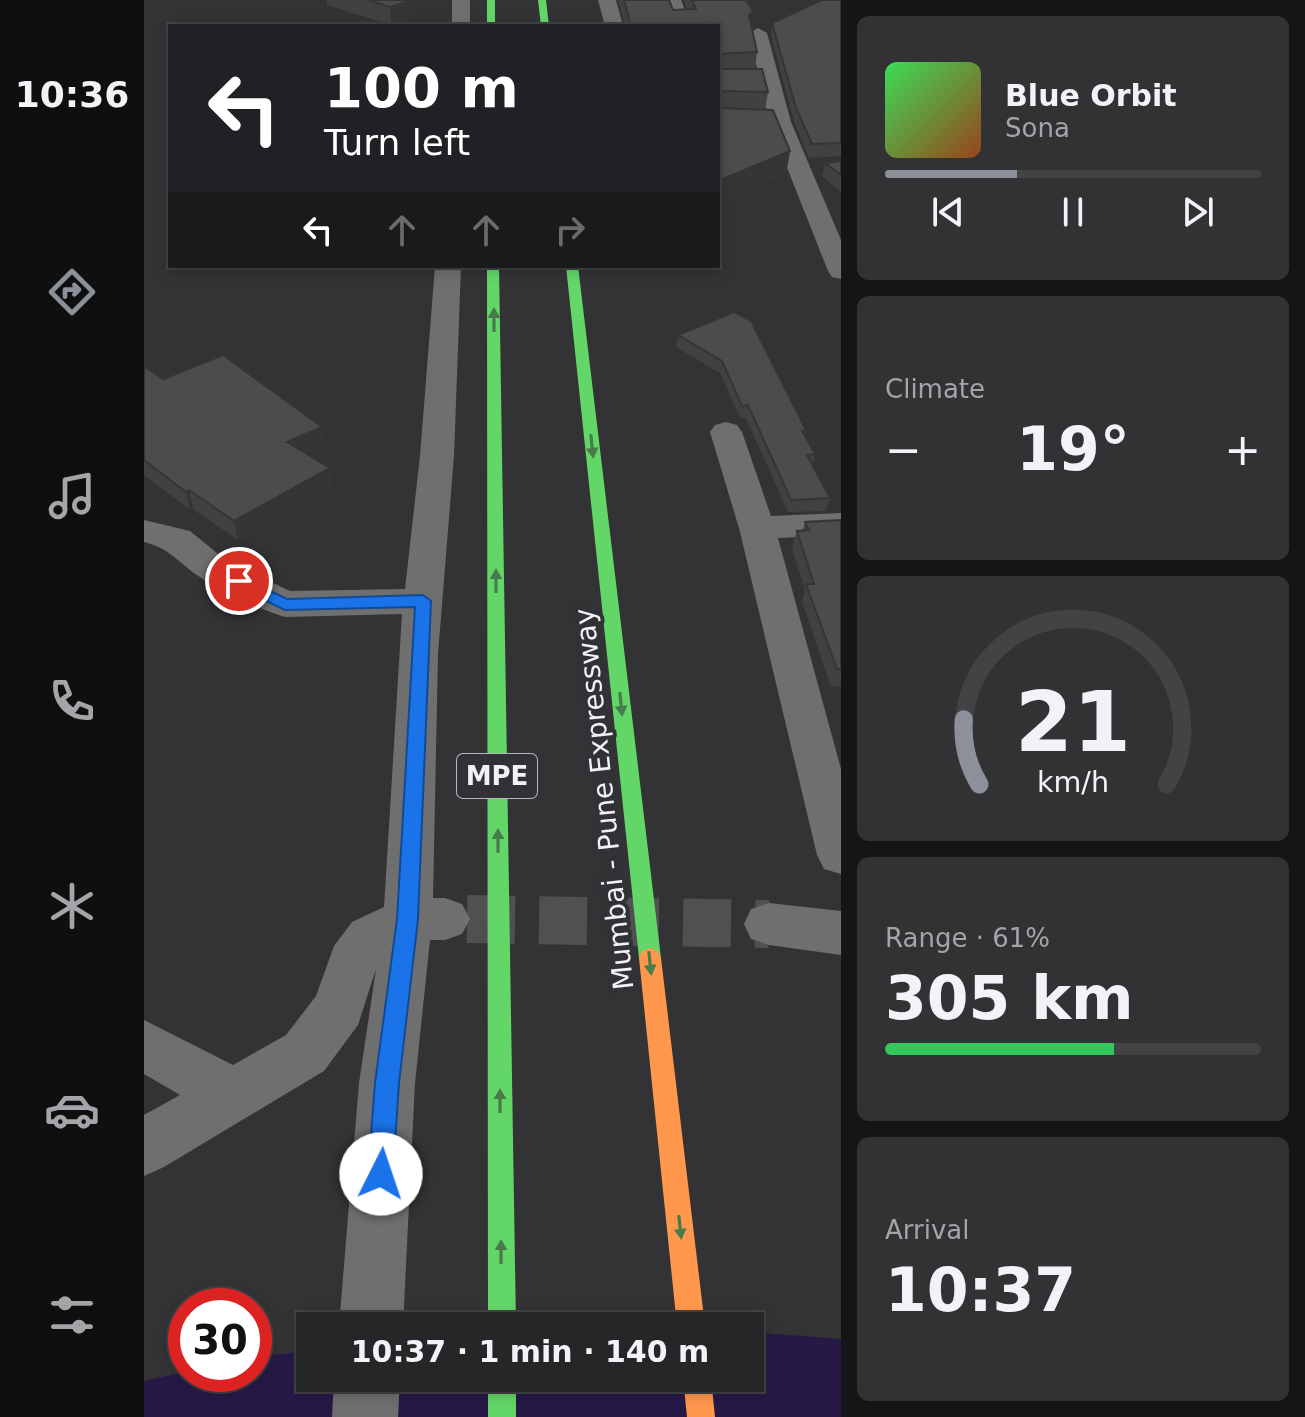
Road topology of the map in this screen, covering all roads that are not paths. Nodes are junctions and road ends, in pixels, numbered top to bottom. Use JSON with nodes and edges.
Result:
{"nodes":[{"id":1,"x":461,"y":0,"type":"edge"},
{"id":2,"x":491,"y":0,"type":"edge"},
{"id":3,"x":542,"y":0,"type":"edge"},
{"id":4,"x":607,"y":0,"type":"edge"},
{"id":5,"x":672,"y":0,"type":"edge"},
{"id":6,"x":461,"y":24,"type":"edge"},
{"id":7,"x":491,"y":24,"type":"edge"},
{"id":8,"x":545,"y":24,"type":"edge"},
{"id":9,"x":613,"y":24,"type":"edge"},
{"id":10,"x":681,"y":24,"type":"edge"},
{"id":11,"x":758,"y":33,"type":"dead end"},
{"id":12,"x":769,"y":80,"type":"junction"},
{"id":13,"x":744,"y":81,"type":"edge"},
{"id":14,"x":826,"y":166,"type":"edge"},
{"id":15,"x":797,"y":169,"type":"junction"},
{"id":16,"x":448,"y":268,"type":"edge"},
{"id":17,"x":493,"y":268,"type":"edge"},
{"id":18,"x":572,"y":268,"type":"edge"},
{"id":19,"x":841,"y":271,"type":"edge"},
{"id":20,"x":726,"y":432,"type":"dead end"},
{"id":21,"x":841,"y":524,"type":"edge"},
{"id":22,"x":757,"y":528,"type":"junction"},
{"id":23,"x":144,"y":531,"type":"edge"},
{"id":24,"x":423,"y":601,"type":"junction"},
{"id":25,"x":841,"y":855,"type":"edge"},
{"id":26,"x":426,"y":919,"type":"junction"},
{"id":27,"x":769,"y":924,"type":"tunnel mouth"},
{"id":28,"x":841,"y":933,"type":"edge"},
{"id":29,"x":144,"y":1045,"type":"edge"},
{"id":30,"x":234,"y":1095,"type":"junction"},
{"id":31,"x":144,"y":1147,"type":"edge"},
{"id":32,"x":372,"y":1312,"type":"edge"},
{"id":33,"x":502,"y":1312,"type":"edge"},
{"id":34,"x":689,"y":1312,"type":"edge"},
{"id":35,"x":366,"y":1392,"type":"edge"},
{"id":36,"x":502,"y":1392,"type":"edge"},
{"id":37,"x":698,"y":1392,"type":"edge"},
{"id":38,"x":365,"y":1417,"type":"edge"},
{"id":39,"x":502,"y":1417,"type":"edge"},
{"id":40,"x":701,"y":1417,"type":"edge"}],
"edges":[{"from":1,"to":6,"type":"street"},
{"from":2,"to":7,"type":"highway"},
{"from":3,"to":8,"type":"highway"},
{"from":4,"to":9,"type":"street"},
{"from":5,"to":10,"type":"street"},
{"from":11,"to":12,"type":"street"},
{"from":12,"to":13,"type":"street"},
{"from":12,"to":15,"type":"street"},
{"from":14,"to":15,"type":"street"},
{"from":15,"to":19,"type":"street"},
{"from":16,"to":24,"type":"street"},
{"from":33,"to":17,"type":"highway","number":"MPE","one_way":true},
{"from":18,"to":34,"type":"highway","name":"Mumbai - Pune Expressway","one_way":true},
{"from":20,"to":22,"type":"street"},
{"from":21,"to":22,"type":"street"},
{"from":22,"to":25,"type":"street"},
{"from":23,"to":24,"type":"street"},
{"from":24,"to":26,"type":"street"},
{"from":26,"to":30,"type":"street"},
{"from":26,"to":32,"type":"street"},
{"from":27,"to":28,"type":"street"},
{"from":29,"to":30,"type":"street"},
{"from":30,"to":31,"type":"street"},
{"from":35,"to":38,"type":"street"},
{"from":36,"to":39,"type":"highway"},
{"from":37,"to":40,"type":"highway"}]}
